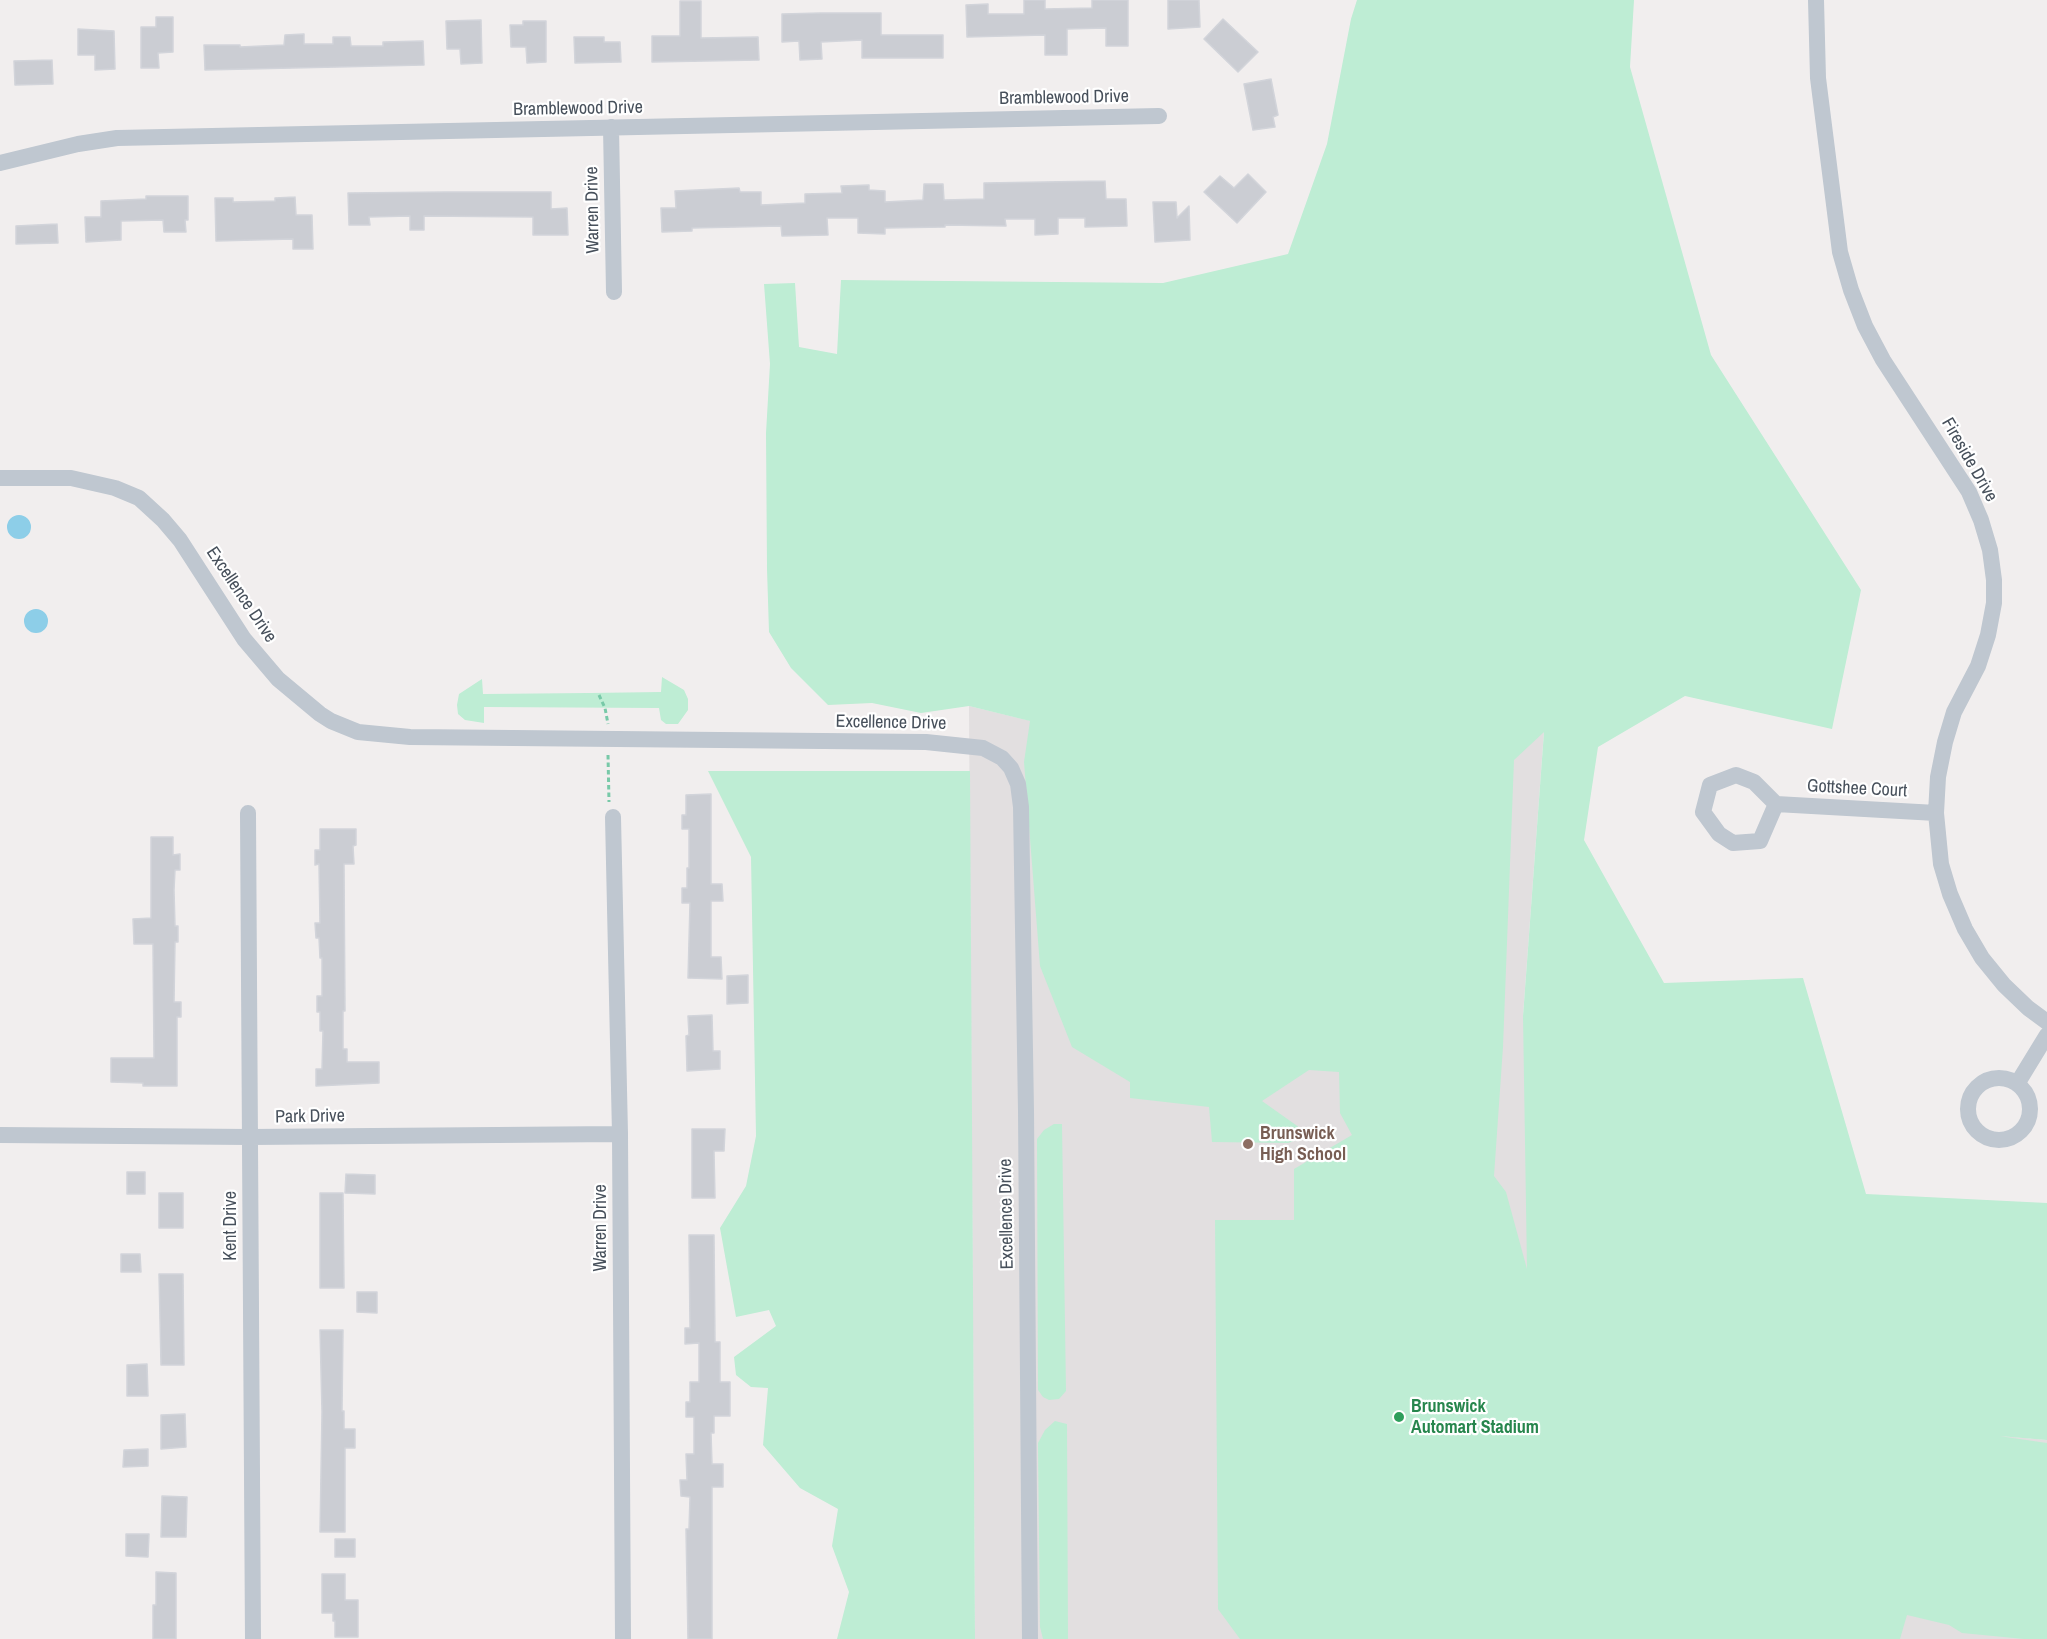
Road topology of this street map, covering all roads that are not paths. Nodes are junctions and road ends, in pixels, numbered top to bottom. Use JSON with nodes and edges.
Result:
{"nodes":[{"id":1,"x":1816,"y":0,"type":"edge"},
{"id":2,"x":1159,"y":116,"type":"dead end"},
{"id":3,"x":611,"y":127,"type":"junction"},
{"id":4,"x":0,"y":163,"type":"edge"},
{"id":5,"x":614,"y":292,"type":"dead end"},
{"id":6,"x":0,"y":478,"type":"edge"},
{"id":7,"x":1776,"y":804,"type":"junction"},
{"id":8,"x":248,"y":813,"type":"dead end"},
{"id":9,"x":1936,"y":813,"type":"junction"},
{"id":10,"x":613,"y":817,"type":"dead end"},
{"id":11,"x":2047,"y":1022,"type":"edge"},
{"id":12,"x":2047,"y":1035,"type":"edge"},
{"id":13,"x":2017,"y":1084,"type":"dead end"},
{"id":14,"x":620,"y":1134,"type":"junction"},
{"id":15,"x":0,"y":1135,"type":"edge"},
{"id":16,"x":250,"y":1137,"type":"junction"},
{"id":17,"x":253,"y":1639,"type":"edge"},
{"id":18,"x":623,"y":1639,"type":"edge"},
{"id":19,"x":1030,"y":1639,"type":"edge"}],
"edges":[{"from":1,"to":9,"type":"street","name":"Fireside Drive"},
{"from":2,"to":3,"type":"street","name":"Bramblewood Drive"},
{"from":3,"to":4,"type":"street","name":"Bramblewood Drive"},
{"from":3,"to":5,"type":"street","name":"Warren Drive"},
{"from":6,"to":19,"type":"street","name":"Excellence Drive"},
{"from":7,"to":7,"type":"street"},
{"from":7,"to":9,"type":"street","name":"Gottshee Court"},
{"from":8,"to":16,"type":"street","name":"Kent Drive"},
{"from":9,"to":11,"type":"street","name":"Fireside Drive"},
{"from":10,"to":14,"type":"street","name":"Warren Drive"},
{"from":12,"to":13,"type":"street"},
{"from":14,"to":16,"type":"street","name":"Park Drive"},
{"from":14,"to":18,"type":"street","name":"Warren Drive"},
{"from":15,"to":16,"type":"street","name":"Park Drive"},
{"from":16,"to":17,"type":"street","name":"Kent Drive"}]}
